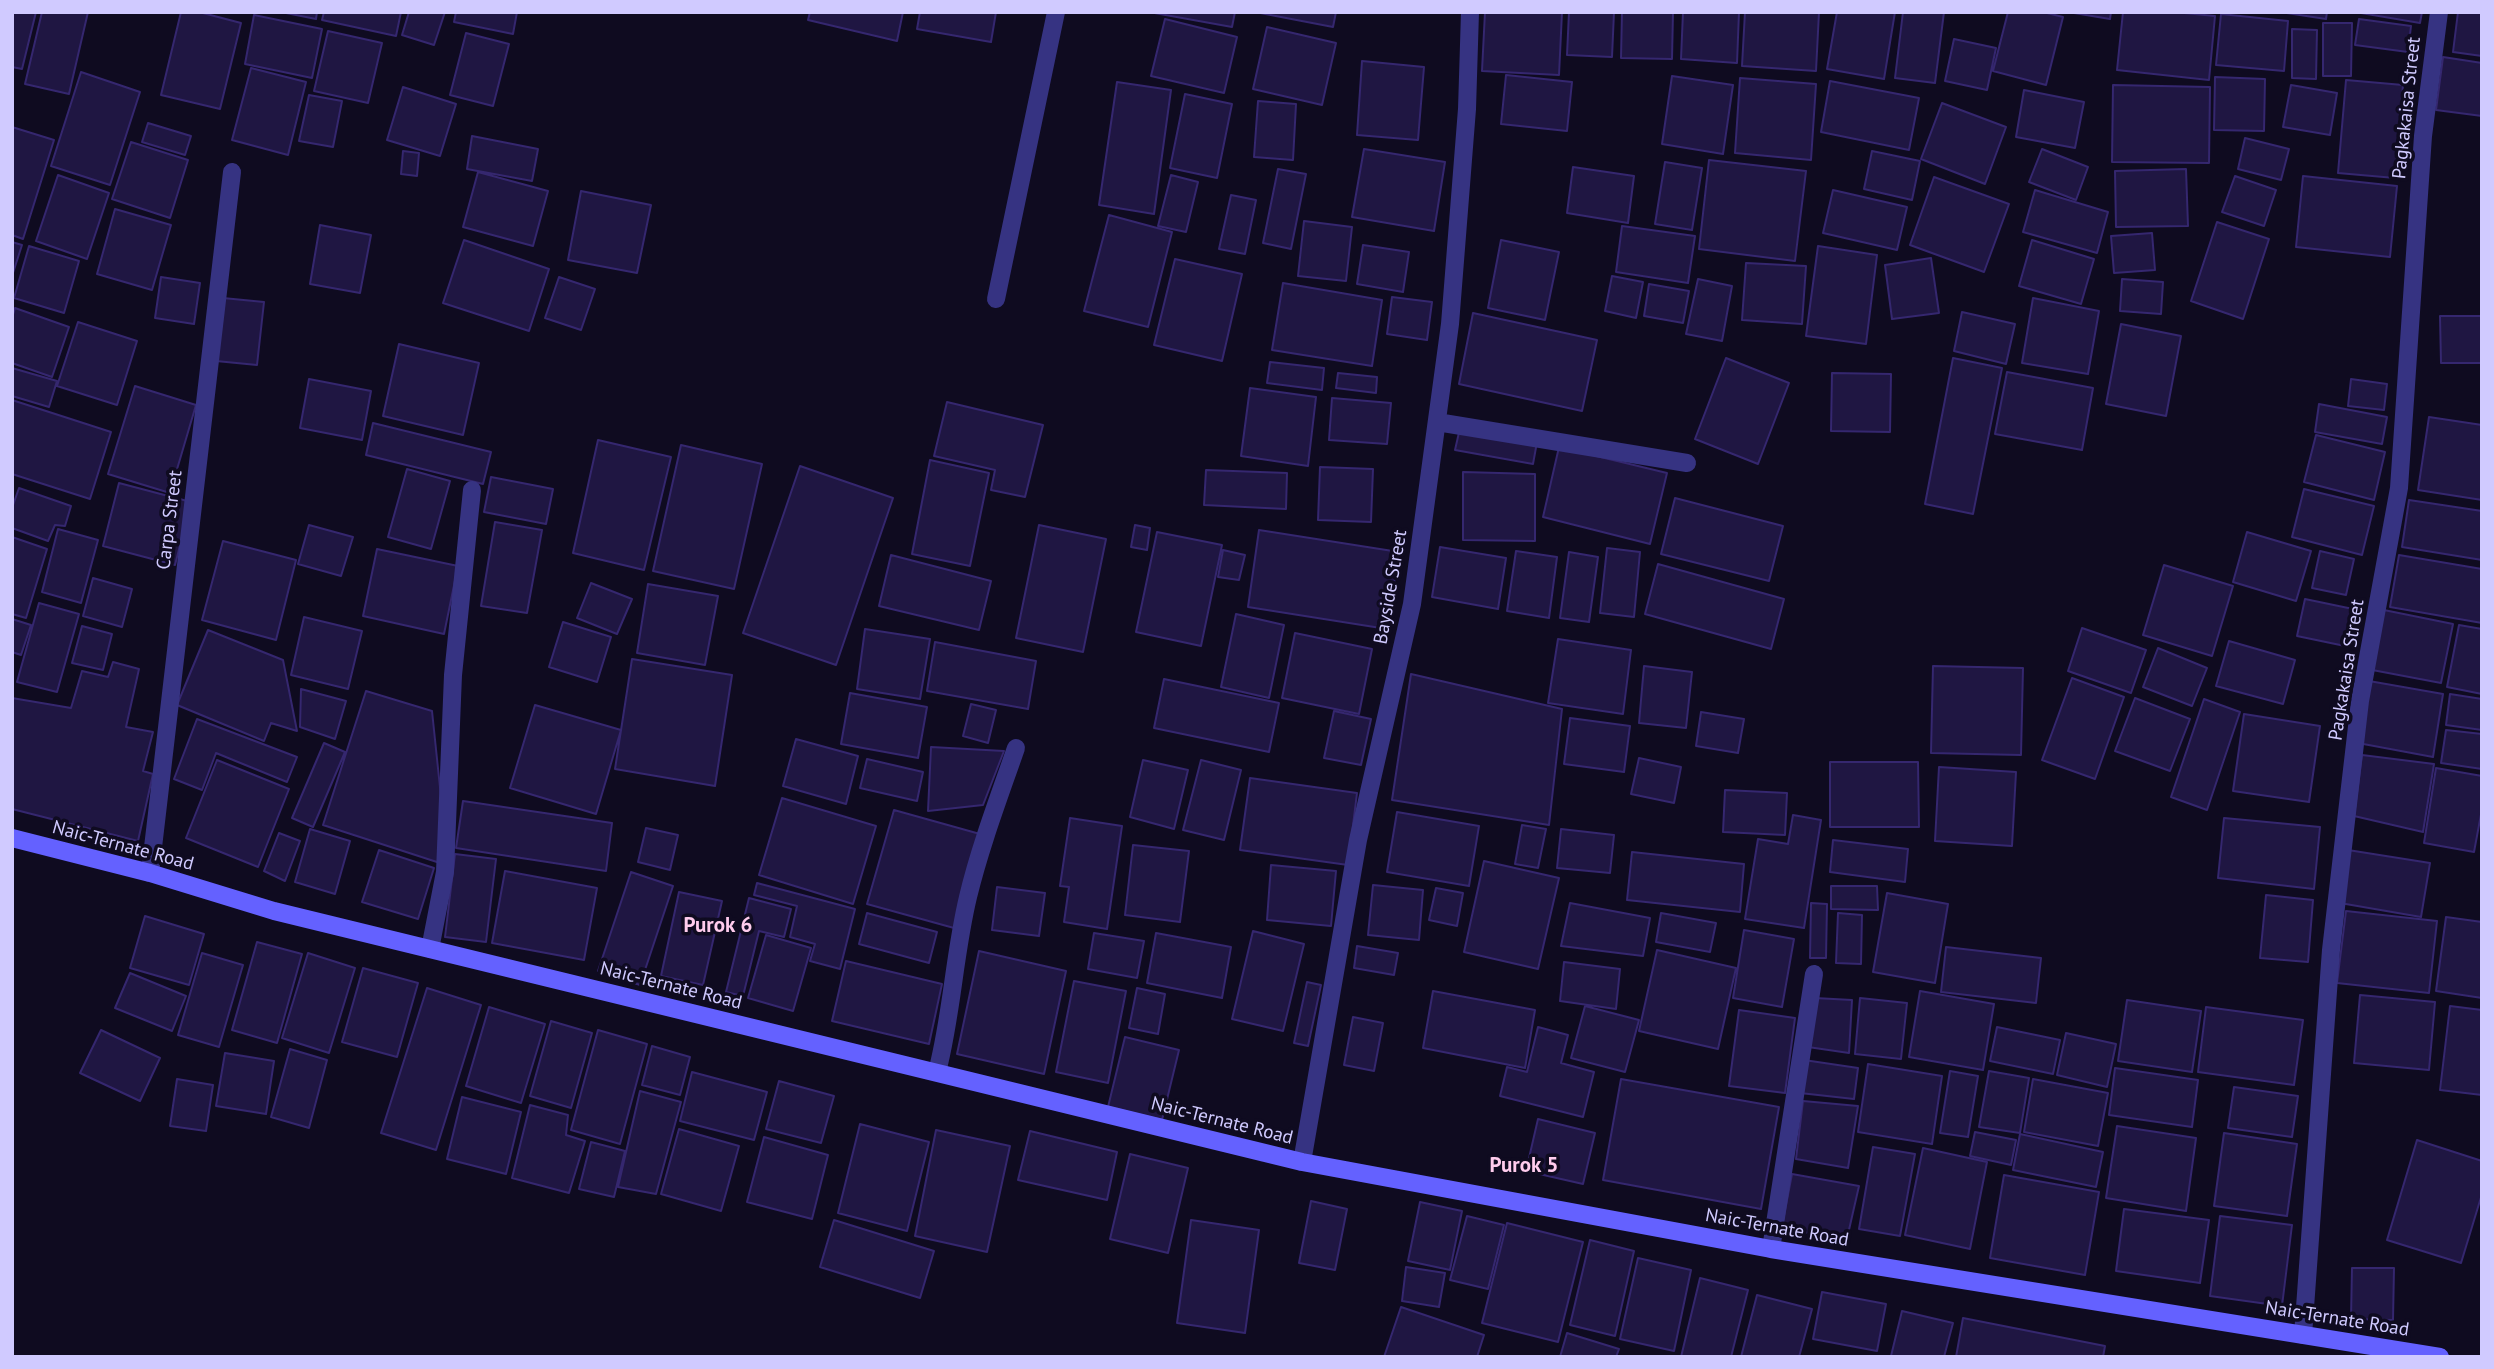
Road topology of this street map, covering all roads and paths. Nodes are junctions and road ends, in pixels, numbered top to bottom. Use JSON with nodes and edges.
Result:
{"nodes":[{"id":1,"x":1056,"y":12,"type":"edge"},
{"id":2,"x":1470,"y":12,"type":"edge"},
{"id":3,"x":2439,"y":12,"type":"edge"},
{"id":4,"x":233,"y":172,"type":"dead end"},
{"id":5,"x":996,"y":299,"type":"dead end"},
{"id":6,"x":1437,"y":422,"type":"junction"},
{"id":7,"x":1687,"y":463,"type":"dead end"},
{"id":8,"x":472,"y":490,"type":"dead end"},
{"id":9,"x":1016,"y":748,"type":"dead end"},
{"id":10,"x":12,"y":838,"type":"edge"},
{"id":11,"x":150,"y":873,"type":"junction"},
{"id":12,"x":430,"y":949,"type":"junction"},
{"id":13,"x":1814,"y":974,"type":"dead end"},
{"id":14,"x":937,"y":1072,"type":"junction"},
{"id":15,"x":1302,"y":1162,"type":"junction"},
{"id":16,"x":1771,"y":1249,"type":"junction"},
{"id":17,"x":2303,"y":1335,"type":"junction"},
{"id":18,"x":2440,"y":1357,"type":"edge"}],
"edges":[{"from":1,"to":5,"type":"street"},
{"from":2,"to":6,"type":"street","name":"Bayside Street"},
{"from":3,"to":17,"type":"street","name":"Pagkakaisa Street"},
{"from":4,"to":11,"type":"street","name":"Carpa Street"},
{"from":6,"to":7,"type":"street"},
{"from":6,"to":15,"type":"street","name":"Bayside Street"},
{"from":8,"to":12,"type":"street"},
{"from":9,"to":14,"type":"street"},
{"from":10,"to":11,"type":"main road","name":"Naic-Ternate Road"},
{"from":11,"to":12,"type":"main road","name":"Naic-Ternate Road"},
{"from":12,"to":14,"type":"main road","name":"Naic-Ternate Road"},
{"from":13,"to":16,"type":"street"},
{"from":14,"to":15,"type":"main road","name":"Naic-Ternate Road"},
{"from":15,"to":16,"type":"main road","name":"Naic-Ternate Road"},
{"from":16,"to":17,"type":"main road","name":"Naic-Ternate Road"},
{"from":17,"to":18,"type":"main road","name":"Naic-Ternate Road"}]}
